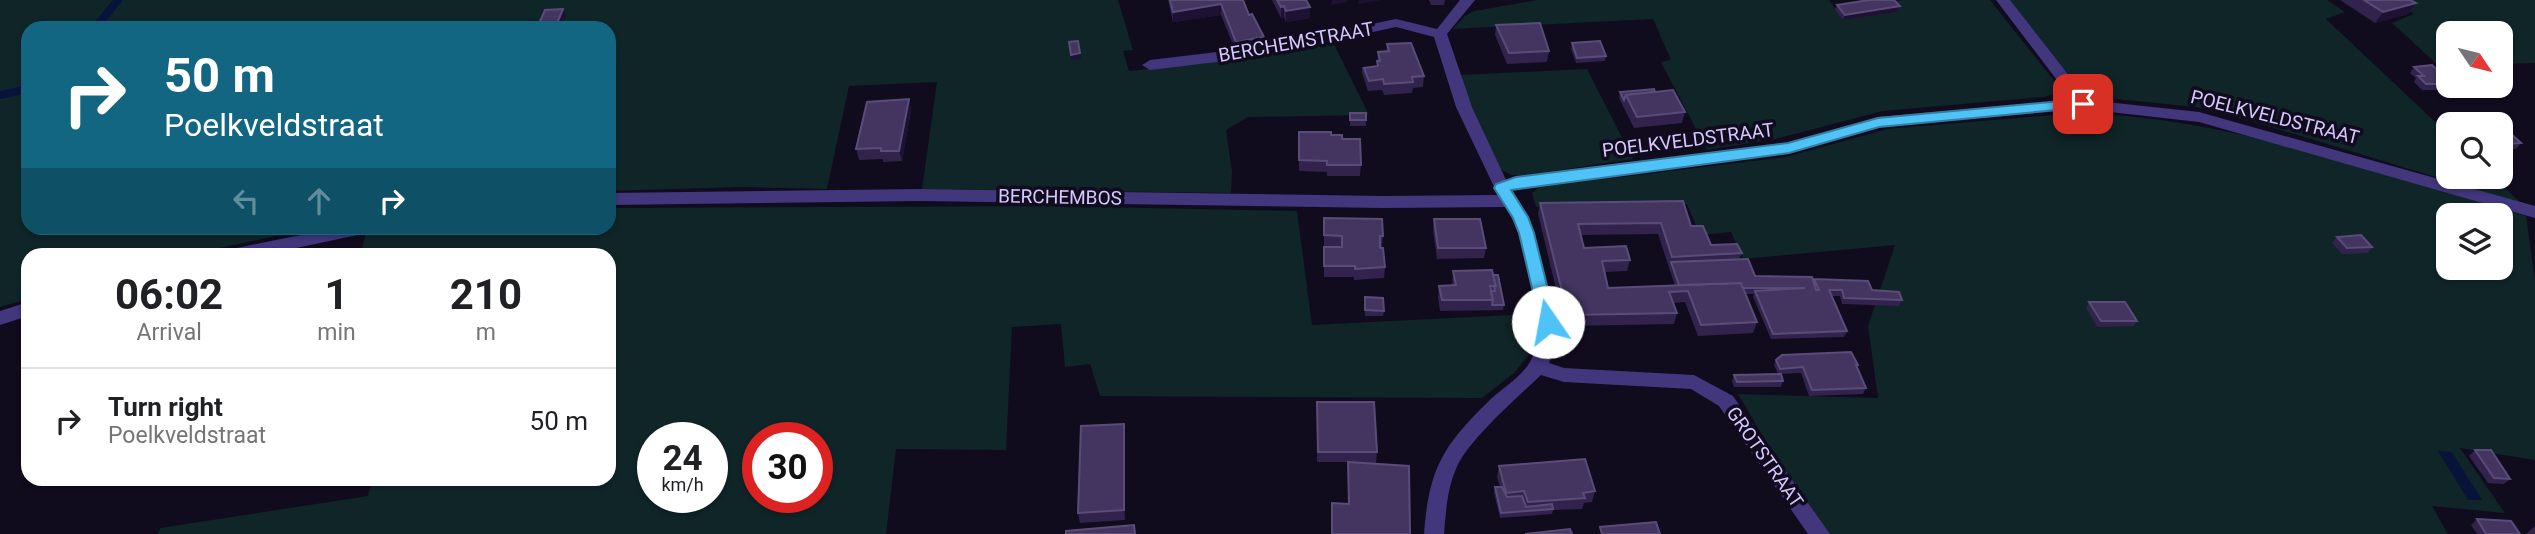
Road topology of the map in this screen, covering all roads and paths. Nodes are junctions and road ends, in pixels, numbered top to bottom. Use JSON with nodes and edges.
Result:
{"nodes":[{"id":1,"x":1468,"y":0,"type":"edge"},
{"id":2,"x":2003,"y":0,"type":"edge"},
{"id":3,"x":1440,"y":34,"type":"junction"},
{"id":4,"x":1150,"y":65,"type":"dead end"},
{"id":5,"x":2083,"y":104,"type":"junction"},
{"id":6,"x":1506,"y":194,"type":"junction"},
{"id":7,"x":616,"y":199,"type":"edge"},
{"id":8,"x":2535,"y":212,"type":"edge"},
{"id":9,"x":328,"y":235,"type":"edge"},
{"id":10,"x":266,"y":248,"type":"edge"},
{"id":11,"x":21,"y":311,"type":"edge"},
{"id":12,"x":0,"y":318,"type":"edge"},
{"id":13,"x":1538,"y":367,"type":"junction"},
{"id":14,"x":1434,"y":534,"type":"edge"},
{"id":15,"x":1820,"y":534,"type":"edge"}],
"edges":[{"from":1,"to":3,"type":"street"},
{"from":2,"to":5,"type":"street"},
{"from":3,"to":4,"type":"street","name":"BERCHEMSTRAAT"},
{"from":3,"to":6,"type":"street"},
{"from":5,"to":6,"type":"street","name":"POELKVELDSTRAAT"},
{"from":5,"to":8,"type":"street","name":"POELKVELDSTRAAT"},
{"from":6,"to":7,"type":"street","name":"BERCHEMBOS"},
{"from":6,"to":13,"type":"street"},
{"from":9,"to":10,"type":"street"},
{"from":11,"to":12,"type":"street"},
{"from":13,"to":14,"type":"street"},
{"from":13,"to":15,"type":"street","name":"GROTSTRAAT"}]}
